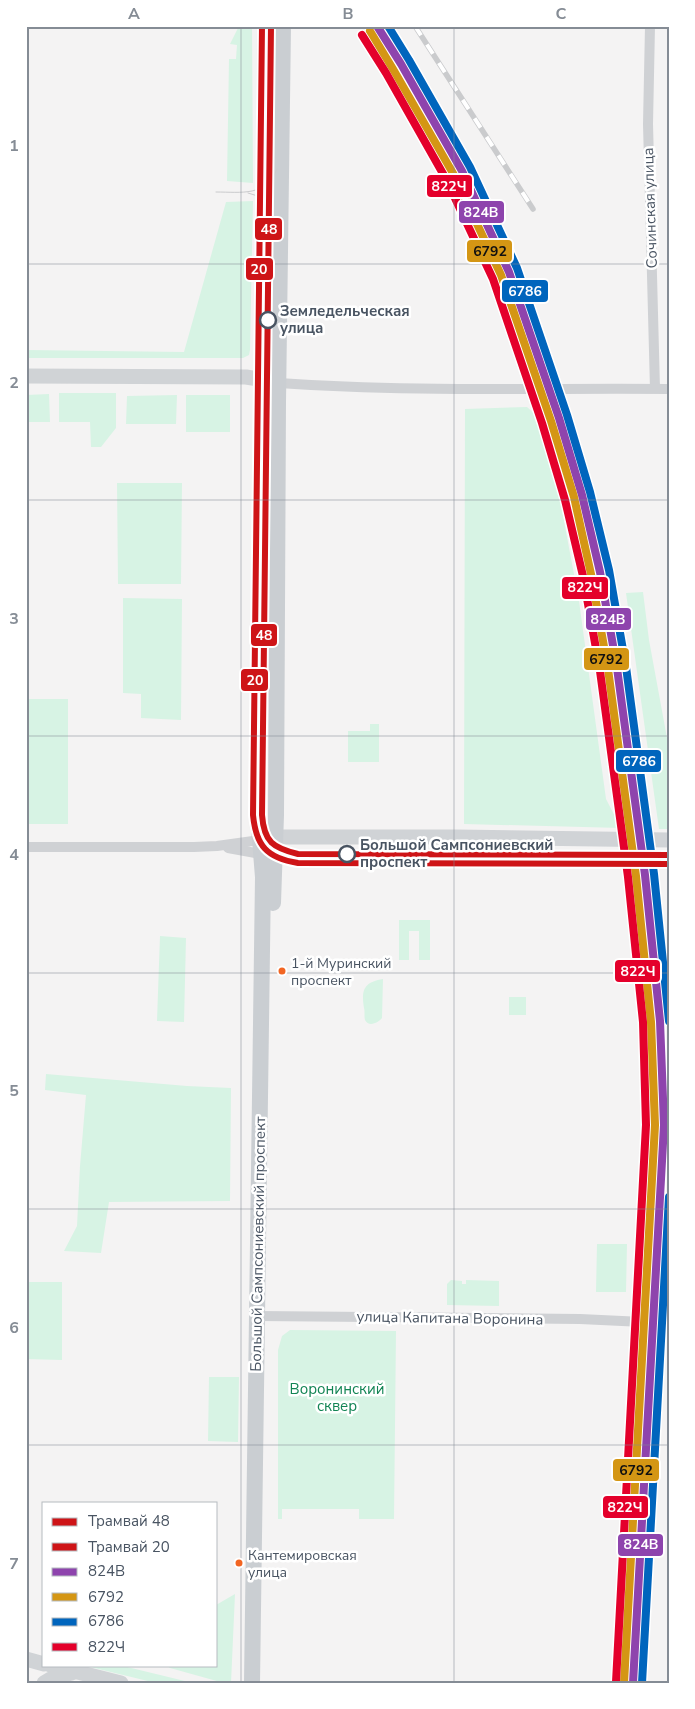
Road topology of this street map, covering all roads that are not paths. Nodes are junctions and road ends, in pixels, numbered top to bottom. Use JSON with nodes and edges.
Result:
{"nodes":[{"id":1,"x":265,"y":26,"type":"edge"},
{"id":2,"x":283,"y":26,"type":"edge"},
{"id":3,"x":650,"y":26,"type":"edge"},
{"id":4,"x":26,"y":376,"type":"edge"},
{"id":5,"x":271,"y":382,"type":"junction"},
{"id":6,"x":655,"y":389,"type":"junction"},
{"id":7,"x":669,"y":389,"type":"edge"},
{"id":8,"x":669,"y":840,"type":"edge"},
{"id":9,"x":26,"y":847,"type":"edge"},
{"id":10,"x":268,"y":847,"type":"junction"},
{"id":11,"x":669,"y":858,"type":"edge"},
{"id":12,"x":260,"y":1316,"type":"junction"},
{"id":13,"x":643,"y":1322,"type":"dead end"},
{"id":14,"x":26,"y":1659,"type":"edge"},
{"id":15,"x":42,"y":1663,"type":"edge"},
{"id":16,"x":54,"y":1666,"type":"edge"},
{"id":17,"x":79,"y":1672,"type":"junction"},
{"id":18,"x":44,"y":1683,"type":"edge"},
{"id":19,"x":121,"y":1683,"type":"edge"},
{"id":20,"x":252,"y":1683,"type":"edge"},
{"id":21,"x":260,"y":1683,"type":"edge"}],
"edges":[{"from":1,"to":5,"type":"main road","name":"Большой Сампсониевский проспект"},
{"from":2,"to":5,"type":"main road","name":"Большой Сампсониевский проспект"},
{"from":3,"to":6,"type":"street","name":"Сочинская улица"},
{"from":4,"to":5,"type":"main road"},
{"from":5,"to":6,"type":"street"},
{"from":5,"to":10,"type":"main road","name":"Большой Сампсониевский проспект"},
{"from":6,"to":7,"type":"street"},
{"from":8,"to":10,"type":"main road"},
{"from":9,"to":10,"type":"street"},
{"from":10,"to":11,"type":"main road"},
{"from":10,"to":12,"type":"main road","name":"Большой Сампсониевский проспект"},
{"from":12,"to":13,"type":"street","name":"улица Капитана Воронина"},
{"from":12,"to":20,"type":"main road","name":"Большой Сампсониевский проспект"},
{"from":12,"to":21,"type":"main road","name":"Большой Сампсониевский проспект"},
{"from":14,"to":15,"type":"main road"},
{"from":16,"to":17,"type":"main road"},
{"from":17,"to":18,"type":"main road"},
{"from":17,"to":19,"type":"main road"}]}
